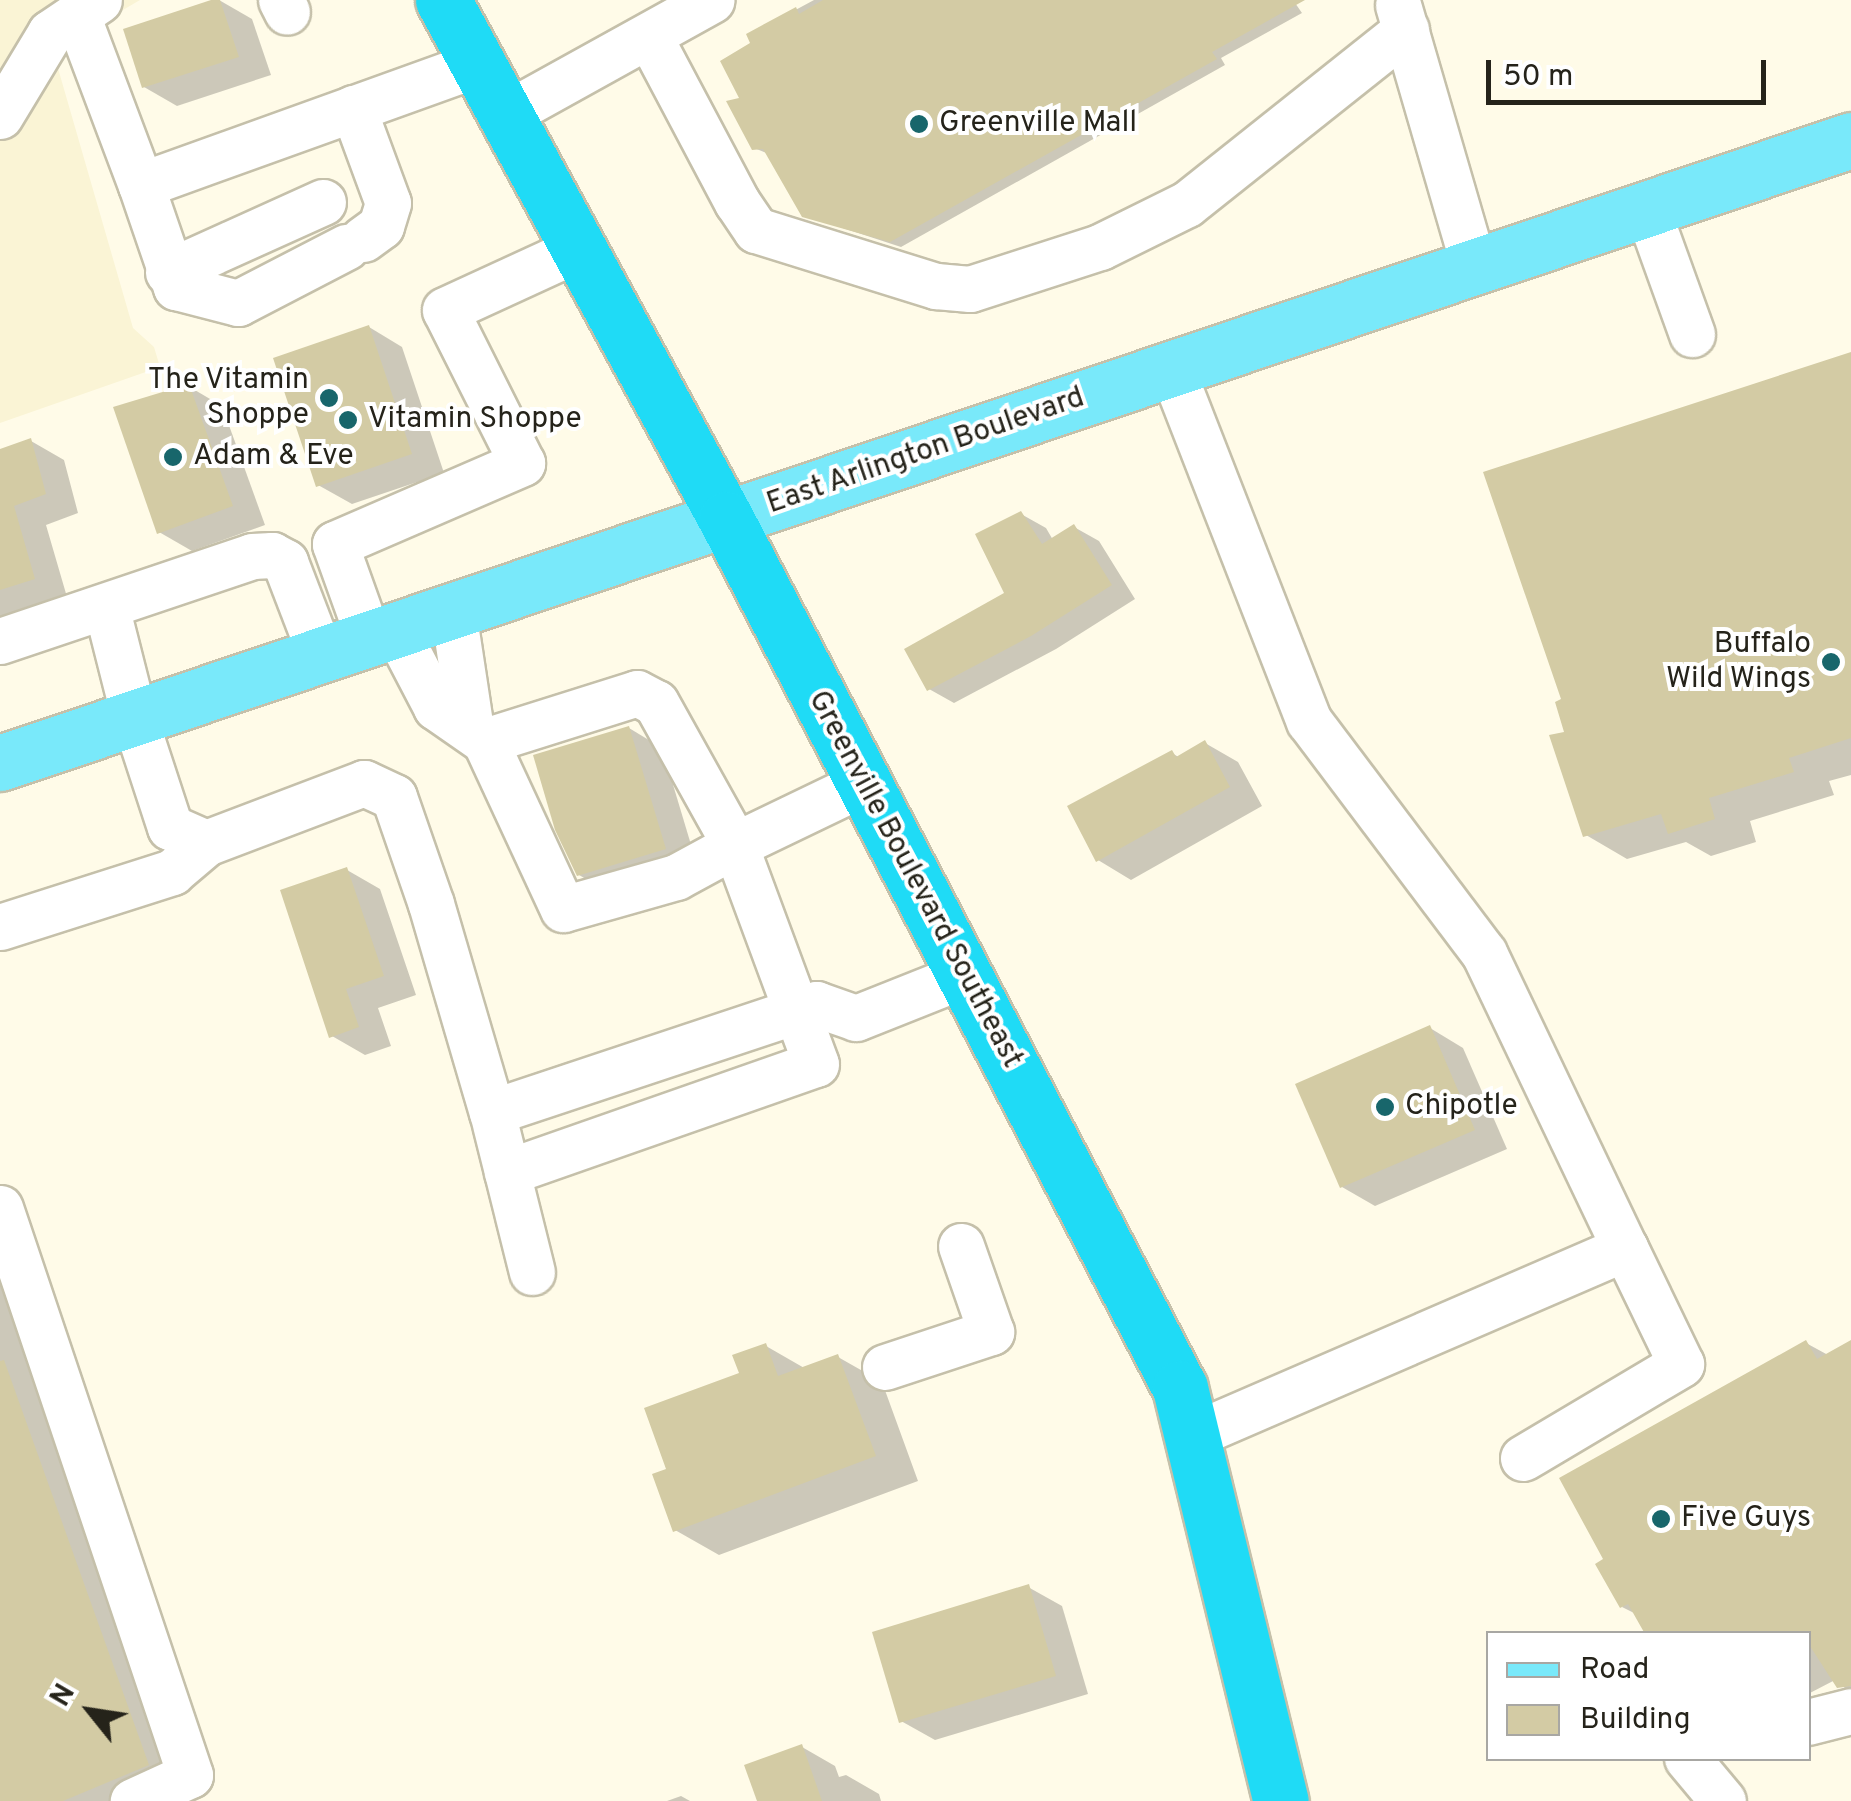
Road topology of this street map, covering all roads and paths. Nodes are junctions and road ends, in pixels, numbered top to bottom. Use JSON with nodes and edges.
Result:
{"nodes":[{"id":1,"x":443,"y":0,"type":"edge"},
{"id":2,"x":712,"y":0,"type":"edge"},
{"id":3,"x":88,"y":8,"type":"edge"},
{"id":4,"x":1401,"y":15,"type":"edge"},
{"id":5,"x":649,"y":36,"type":"junction"},
{"id":6,"x":478,"y":64,"type":"junction"},
{"id":7,"x":353,"y":108,"type":"junction"},
{"id":8,"x":506,"y":114,"type":"junction"},
{"id":9,"x":0,"y":116,"type":"edge"},
{"id":10,"x":1851,"y":140,"type":"edge"},
{"id":11,"x":141,"y":185,"type":"junction"},
{"id":12,"x":347,"y":186,"type":"junction"},
{"id":13,"x":1647,"y":209,"type":"junction"},
{"id":14,"x":580,"y":248,"type":"junction"},
{"id":15,"x":1474,"y":267,"type":"junction"},
{"id":16,"x":168,"y":272,"type":"junction"},
{"id":17,"x":1692,"y":334,"type":"dead end"},
{"id":18,"x":1172,"y":370,"type":"junction"},
{"id":19,"x":726,"y":519,"type":"junction"},
{"id":20,"x":106,"y":606,"type":"junction"},
{"id":21,"x":453,"y":611,"type":"junction"},
{"id":22,"x":0,"y":642,"type":"edge"},
{"id":23,"x":362,"y":642,"type":"junction"},
{"id":24,"x":134,"y":718,"type":"junction"},
{"id":25,"x":478,"y":736,"type":"junction"},
{"id":26,"x":0,"y":763,"type":"edge"},
{"id":27,"x":864,"y":784,"type":"junction"},
{"id":28,"x":206,"y":843,"type":"junction"},
{"id":29,"x":735,"y":845,"type":"junction"},
{"id":30,"x":0,"y":927,"type":"edge"},
{"id":31,"x":964,"y":975,"type":"junction"},
{"id":32,"x":798,"y":1010,"type":"junction"},
{"id":33,"x":492,"y":1112,"type":"junction"},
{"id":34,"x":507,"y":1172,"type":"junction"},
{"id":35,"x":0,"y":1208,"type":"edge"},
{"id":36,"x":960,"y":1246,"type":"dead end"},
{"id":37,"x":1625,"y":1248,"type":"junction"},
{"id":38,"x":532,"y":1272,"type":"dead end"},
{"id":39,"x":886,"y":1367,"type":"dead end"},
{"id":40,"x":1191,"y":1436,"type":"junction"},
{"id":41,"x":1523,"y":1458,"type":"dead end"},
{"id":42,"x":1851,"y":1711,"type":"edge"},
{"id":43,"x":1811,"y":1721,"type":"edge"},
{"id":44,"x":1690,"y":1761,"type":"edge"},
{"id":45,"x":1272,"y":1799,"type":"edge"},
{"id":46,"x":133,"y":1801,"type":"edge"},
{"id":47,"x":1723,"y":1801,"type":"edge"}],
"edges":[{"from":1,"to":6,"type":"highway","name":"Greenville Boulevard Southeast"},
{"from":2,"to":5,"type":"lane"},
{"from":3,"to":9,"type":"lane"},
{"from":3,"to":11,"type":"lane"},
{"from":4,"to":5,"type":"lane"},
{"from":4,"to":15,"type":"lane"},
{"from":5,"to":8,"type":"lane"},
{"from":6,"to":7,"type":"lane"},
{"from":6,"to":8,"type":"highway","name":"Greenville Boulevard Southeast"},
{"from":7,"to":11,"type":"lane"},
{"from":7,"to":12,"type":"lane"},
{"from":8,"to":14,"type":"highway","name":"Greenville Boulevard Southeast"},
{"from":10,"to":13,"type":"main road","name":"East Arlington Boulevard"},
{"from":11,"to":16,"type":"lane"},
{"from":12,"to":16,"type":"lane"},
{"from":12,"to":16,"type":"lane"},
{"from":13,"to":15,"type":"main road","name":"East Arlington Boulevard"},
{"from":13,"to":17,"type":"lane"},
{"from":14,"to":19,"type":"highway","name":"Greenville Boulevard Southeast"},
{"from":14,"to":23,"type":"lane"},
{"from":15,"to":18,"type":"main road","name":"East Arlington Boulevard"},
{"from":18,"to":19,"type":"main road","name":"East Arlington Boulevard"},
{"from":18,"to":37,"type":"lane"},
{"from":19,"to":21,"type":"main road","name":"East Arlington Boulevard"},
{"from":19,"to":27,"type":"highway","name":"Greenville Boulevard Southeast"},
{"from":20,"to":22,"type":"lane"},
{"from":20,"to":23,"type":"lane"},
{"from":20,"to":24,"type":"lane"},
{"from":21,"to":23,"type":"main road","name":"East Arlington Boulevard"},
{"from":21,"to":25,"type":"lane"},
{"from":23,"to":24,"type":"main road","name":"East Arlington Boulevard"},
{"from":23,"to":25,"type":"lane"},
{"from":24,"to":26,"type":"main road","name":"East Arlington Boulevard"},
{"from":24,"to":28,"type":"lane"},
{"from":25,"to":29,"type":"lane"},
{"from":25,"to":29,"type":"lane"},
{"from":27,"to":29,"type":"lane"},
{"from":27,"to":31,"type":"highway","name":"Greenville Boulevard Southeast"},
{"from":28,"to":30,"type":"lane"},
{"from":28,"to":33,"type":"lane"},
{"from":29,"to":32,"type":"lane"},
{"from":31,"to":32,"type":"lane"},
{"from":31,"to":40,"type":"highway","name":"Greenville Boulevard Southeast"},
{"from":32,"to":33,"type":"lane"},
{"from":32,"to":34,"type":"lane"},
{"from":33,"to":34,"type":"lane"},
{"from":34,"to":38,"type":"lane"},
{"from":35,"to":46,"type":"lane"},
{"from":36,"to":39,"type":"lane"},
{"from":37,"to":40,"type":"lane"},
{"from":37,"to":41,"type":"lane"},
{"from":40,"to":45,"type":"highway","name":"Greenville Boulevard Southeast"},
{"from":42,"to":43,"type":"lane"},
{"from":44,"to":47,"type":"lane"}]}
